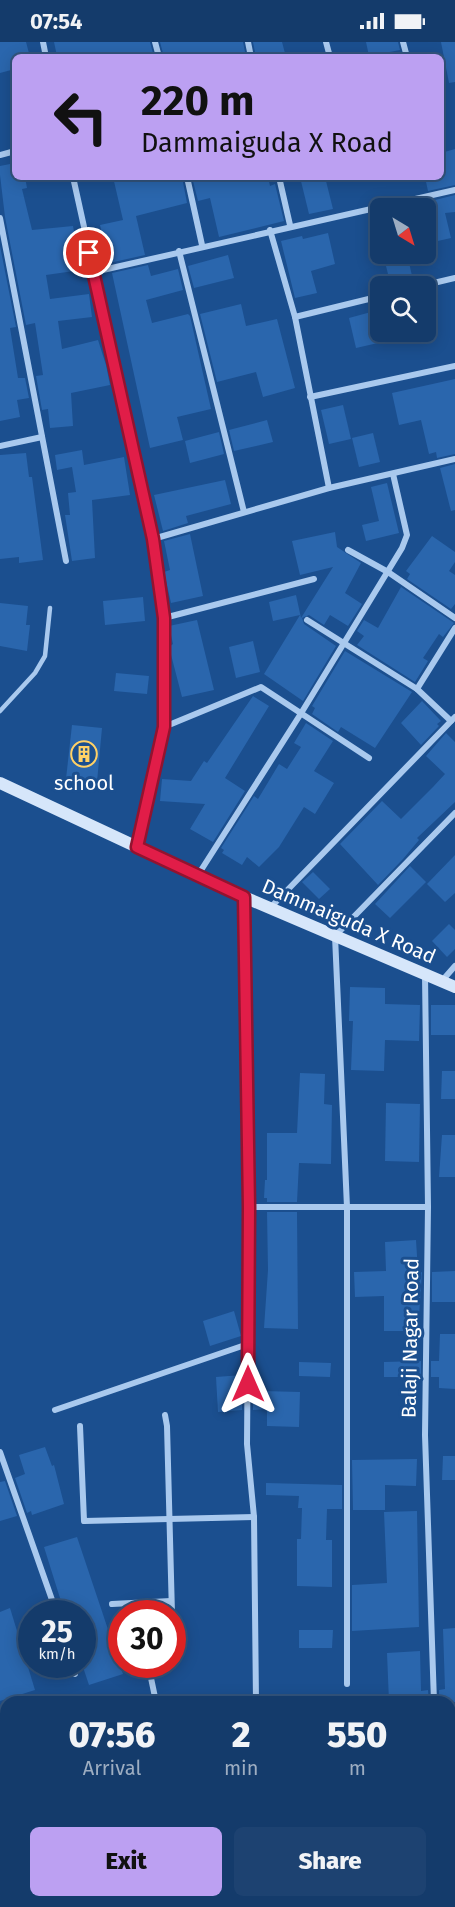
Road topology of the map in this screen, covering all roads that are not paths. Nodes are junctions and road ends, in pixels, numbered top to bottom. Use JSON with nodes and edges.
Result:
{"nodes":[{"id":1,"x":74,"y":180,"type":"edge"},
{"id":2,"x":188,"y":180,"type":"edge"},
{"id":3,"x":280,"y":180,"type":"edge"},
{"id":4,"x":455,"y":190,"type":"edge"},
{"id":5,"x":0,"y":218,"type":"edge"},
{"id":6,"x":290,"y":225,"type":"junction"},
{"id":7,"x":270,"y":230,"type":"junction"},
{"id":8,"x":202,"y":245,"type":"junction"},
{"id":9,"x":179,"y":251,"type":"junction"},
{"id":10,"x":94,"y":272,"type":"junction"},
{"id":11,"x":455,"y":278,"type":"edge"},
{"id":12,"x":436,"y":282,"type":"edge"},
{"id":13,"x":370,"y":299,"type":"edge"},
{"id":14,"x":295,"y":317,"type":"junction"},
{"id":15,"x":455,"y":366,"type":"edge"},
{"id":16,"x":310,"y":397,"type":"junction"},
{"id":17,"x":42,"y":437,"type":"junction"},
{"id":18,"x":0,"y":446,"type":"edge"},
{"id":19,"x":455,"y":459,"type":"edge"},
{"id":20,"x":393,"y":474,"type":"junction"},
{"id":21,"x":329,"y":488,"type":"junction"},
{"id":22,"x":244,"y":512,"type":"junction"},
{"id":23,"x":153,"y":539,"type":"junction"},
{"id":24,"x":348,"y":550,"type":"dead end"},
{"id":25,"x":66,"y":561,"type":"dead end"},
{"id":26,"x":388,"y":572,"type":"junction"},
{"id":27,"x":314,"y":579,"type":"dead end"},
{"id":28,"x":50,"y":608,"type":"dead end"},
{"id":29,"x":164,"y":618,"type":"junction"},
{"id":30,"x":455,"y":618,"type":"edge"},
{"id":31,"x":307,"y":620,"type":"dead end"},
{"id":32,"x":455,"y":628,"type":"edge"},
{"id":33,"x":345,"y":643,"type":"junction"},
{"id":34,"x":417,"y":689,"type":"junction"},
{"id":35,"x":0,"y":711,"type":"edge"},
{"id":36,"x":300,"y":715,"type":"junction"},
{"id":37,"x":453,"y":719,"type":"edge"},
{"id":38,"x":164,"y":727,"type":"junction"},
{"id":39,"x":369,"y":758,"type":"dead end"},
{"id":40,"x":0,"y":783,"type":"edge"},
{"id":41,"x":455,"y":813,"type":"edge"},
{"id":42,"x":137,"y":847,"type":"junction"},
{"id":43,"x":198,"y":875,"type":"junction"},
{"id":44,"x":244,"y":897,"type":"junction"},
{"id":45,"x":271,"y":908,"type":"junction"},
{"id":46,"x":335,"y":936,"type":"junction"},
{"id":47,"x":455,"y":966,"type":"edge"},
{"id":48,"x":425,"y":974,"type":"junction"},
{"id":49,"x":441,"y":982,"type":"junction"},
{"id":50,"x":455,"y":987,"type":"edge"},
{"id":51,"x":249,"y":1207,"type":"junction"},
{"id":52,"x":347,"y":1207,"type":"junction"},
{"id":53,"x":428,"y":1207,"type":"junction"},
{"id":54,"x":248,"y":1344,"type":"junction"},
{"id":55,"x":55,"y":1410,"type":"dead end"},
{"id":56,"x":165,"y":1415,"type":"dead end"},
{"id":57,"x":80,"y":1426,"type":"dead end"},
{"id":58,"x":0,"y":1452,"type":"edge"},
{"id":59,"x":254,"y":1517,"type":"junction"},
{"id":60,"x":170,"y":1519,"type":"junction"},
{"id":61,"x":52,"y":1600,"type":"edge"},
{"id":62,"x":171,"y":1600,"type":"edge"},
{"id":63,"x":152,"y":1678,"type":"dead end"},
{"id":64,"x":347,"y":1684,"type":"dead end"},
{"id":65,"x":155,"y":1696,"type":"edge"},
{"id":66,"x":256,"y":1696,"type":"edge"},
{"id":67,"x":434,"y":1696,"type":"edge"}],
"edges":[{"from":1,"to":10,"type":"street"},
{"from":2,"to":8,"type":"street"},
{"from":3,"to":6,"type":"street"},
{"from":4,"to":6,"type":"street"},
{"from":5,"to":17,"type":"street"},
{"from":6,"to":7,"type":"street"},
{"from":7,"to":8,"type":"street"},
{"from":7,"to":14,"type":"street"},
{"from":8,"to":9,"type":"street"},
{"from":9,"to":10,"type":"street"},
{"from":9,"to":22,"type":"street"},
{"from":10,"to":23,"type":"street"},
{"from":11,"to":12,"type":"street"},
{"from":13,"to":14,"type":"street"},
{"from":14,"to":16,"type":"street"},
{"from":15,"to":16,"type":"street"},
{"from":16,"to":21,"type":"street"},
{"from":17,"to":18,"type":"street"},
{"from":17,"to":25,"type":"street"},
{"from":19,"to":20,"type":"street"},
{"from":20,"to":21,"type":"street"},
{"from":20,"to":26,"type":"street"},
{"from":21,"to":22,"type":"street"},
{"from":22,"to":23,"type":"street"},
{"from":23,"to":29,"type":"street"},
{"from":24,"to":26,"type":"street"},
{"from":26,"to":30,"type":"street"},
{"from":26,"to":33,"type":"street"},
{"from":27,"to":29,"type":"street"},
{"from":28,"to":35,"type":"lane"},
{"from":29,"to":38,"type":"street"},
{"from":31,"to":33,"type":"street"},
{"from":32,"to":34,"type":"street"},
{"from":33,"to":34,"type":"street"},
{"from":33,"to":36,"type":"street"},
{"from":34,"to":37,"type":"street"},
{"from":36,"to":38,"type":"street"},
{"from":36,"to":39,"type":"street"},
{"from":36,"to":43,"type":"street"},
{"from":37,"to":45,"type":"street"},
{"from":38,"to":42,"type":"street"},
{"from":40,"to":42,"type":"street","name":"Dammaiguda X Road"},
{"from":41,"to":46,"type":"street"},
{"from":42,"to":43,"type":"street","name":"Dammaiguda X Road"},
{"from":43,"to":44,"type":"street","name":"Dammaiguda X Road"},
{"from":44,"to":45,"type":"street","name":"Dammaiguda X Road"},
{"from":44,"to":51,"type":"street"},
{"from":45,"to":46,"type":"street","name":"Dammaiguda X Road"},
{"from":46,"to":48,"type":"street","name":"Dammaiguda X Road"},
{"from":46,"to":52,"type":"street"},
{"from":47,"to":49,"type":"street"},
{"from":48,"to":49,"type":"street","name":"Dammaiguda X Road"},
{"from":48,"to":53,"type":"street","name":"Balaji Nagar Road"},
{"from":49,"to":50,"type":"street","name":"Dammaiguda X Road"},
{"from":51,"to":52,"type":"street"},
{"from":51,"to":54,"type":"street"},
{"from":52,"to":53,"type":"street"},
{"from":52,"to":64,"type":"street"},
{"from":53,"to":67,"type":"street","name":"Balaji Nagar Road"},
{"from":54,"to":55,"type":"street"},
{"from":54,"to":59,"type":"street"},
{"from":56,"to":60,"type":"street"},
{"from":57,"to":60,"type":"street"},
{"from":58,"to":61,"type":"street"},
{"from":59,"to":60,"type":"street"},
{"from":59,"to":66,"type":"street"},
{"from":60,"to":62,"type":"street"},
{"from":63,"to":65,"type":"street"}]}
